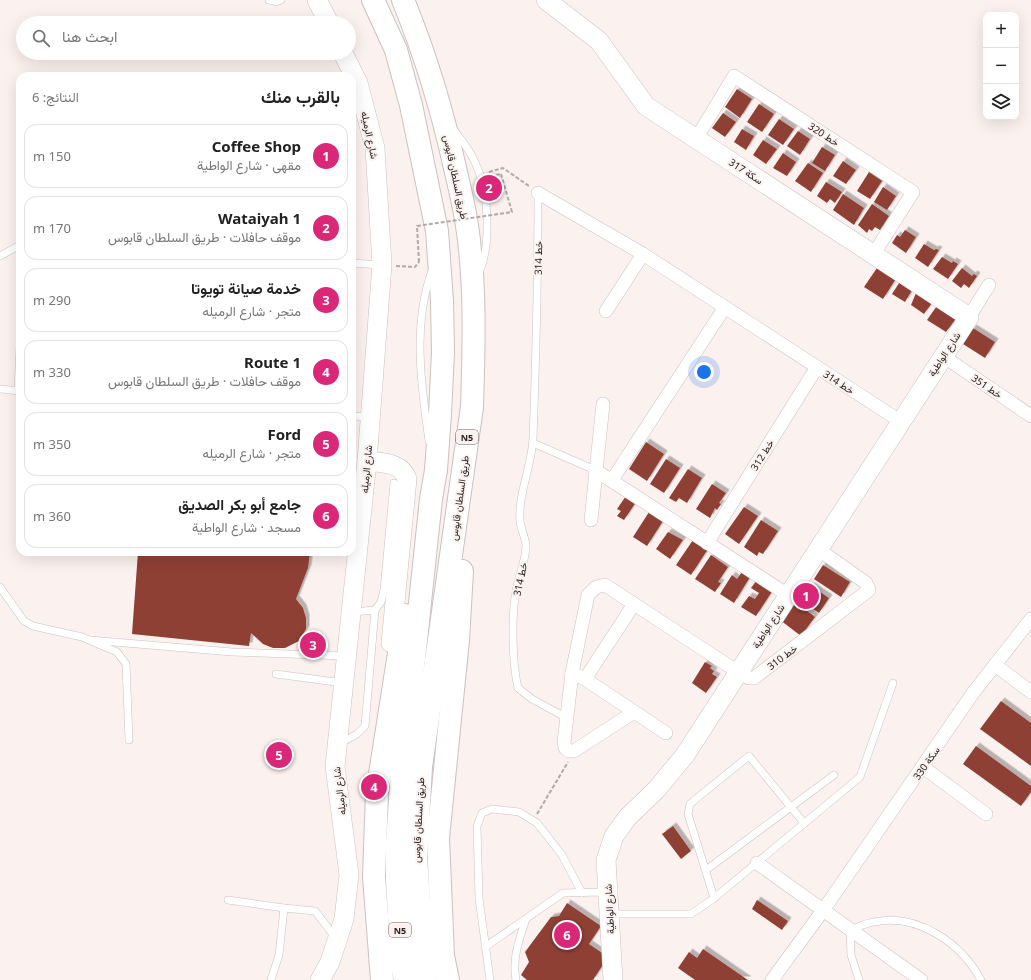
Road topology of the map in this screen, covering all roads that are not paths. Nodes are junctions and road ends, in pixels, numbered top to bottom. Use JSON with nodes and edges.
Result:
{"nodes":[{"id":1,"x":269,"y":0,"type":"edge"},
{"id":2,"x":281,"y":0,"type":"edge"},
{"id":3,"x":317,"y":0,"type":"edge"},
{"id":4,"x":373,"y":0,"type":"edge"},
{"id":5,"x":403,"y":0,"type":"edge"},
{"id":6,"x":546,"y":0,"type":"edge"},
{"id":7,"x":325,"y":16,"type":"edge"},
{"id":8,"x":346,"y":60,"type":"edge"},
{"id":9,"x":352,"y":72,"type":"edge"},
{"id":10,"x":356,"y":79,"type":"edge"},
{"id":11,"x":696,"y":139,"type":"junction"},
{"id":12,"x":538,"y":193,"type":"joint"},
{"id":13,"x":16,"y":247,"type":"edge"},
{"id":14,"x":643,"y":254,"type":"junction"},
{"id":15,"x":873,"y":255,"type":"junction"},
{"id":16,"x":0,"y":256,"type":"edge"},
{"id":17,"x":356,"y":263,"type":"edge"},
{"id":18,"x":382,"y":265,"type":"junction"},
{"id":19,"x":989,"y":285,"type":"dead end"},
{"id":20,"x":725,"y":307,"type":"junction"},
{"id":21,"x":606,"y":312,"type":"dead end"},
{"id":22,"x":969,"y":317,"type":"junction"},
{"id":23,"x":943,"y":356,"type":"junction"},
{"id":24,"x":817,"y":368,"type":"junction"},
{"id":25,"x":0,"y":390,"type":"edge"},
{"id":26,"x":16,"y":391,"type":"edge"},
{"id":27,"x":603,"y":404,"type":"dead end"},
{"id":28,"x":361,"y":416,"type":"edge"},
{"id":29,"x":1031,"y":416,"type":"edge"},
{"id":30,"x":900,"y":421,"type":"junction"},
{"id":31,"x":533,"y":443,"type":"junction"},
{"id":32,"x":367,"y":461,"type":"junction"},
{"id":33,"x":595,"y":470,"type":"junction"},
{"id":34,"x":612,"y":480,"type":"junction"},
{"id":35,"x":394,"y":483,"type":"dead end"},
{"id":36,"x":431,"y":499,"type":"junction"},
{"id":37,"x":458,"y":508,"type":"junction"},
{"id":38,"x":591,"y":520,"type":"dead end"},
{"id":39,"x":707,"y":543,"type":"junction"},
{"id":40,"x":818,"y":549,"type":"junction"},
{"id":41,"x":0,"y":587,"type":"edge"},
{"id":42,"x":788,"y":595,"type":"junction"},
{"id":43,"x":634,"y":604,"type":"junction"},
{"id":44,"x":375,"y":610,"type":"junction"},
{"id":45,"x":352,"y":612,"type":"junction"},
{"id":46,"x":1031,"y":619,"type":"edge"},
{"id":47,"x":90,"y":640,"type":"junction"},
{"id":48,"x":347,"y":656,"type":"junction"},
{"id":49,"x":995,"y":665,"type":"junction"},
{"id":50,"x":738,"y":672,"type":"junction"},
{"id":51,"x":572,"y":673,"type":"junction"},
{"id":52,"x":276,"y":674,"type":"dead end"},
{"id":53,"x":585,"y":679,"type":"junction"},
{"id":54,"x":893,"y":683,"type":"dead end"},
{"id":55,"x":343,"y":684,"type":"junction"},
{"id":56,"x":1031,"y":692,"type":"edge"},
{"id":57,"x":634,"y":712,"type":"junction"},
{"id":58,"x":567,"y":718,"type":"junction"},
{"id":59,"x":666,"y":733,"type":"dead end"},
{"id":60,"x":129,"y":740,"type":"dead end"},
{"id":61,"x":337,"y":745,"type":"junction"},
{"id":62,"x":923,"y":767,"type":"junction"},
{"id":63,"x":380,"y":768,"type":"junction"},
{"id":64,"x":834,"y":775,"type":"dead end"},
{"id":65,"x":791,"y":807,"type":"junction"},
{"id":66,"x":986,"y":814,"type":"dead end"},
{"id":67,"x":804,"y":823,"type":"junction"},
{"id":68,"x":757,"y":863,"type":"junction"},
{"id":69,"x":706,"y":870,"type":"junction"},
{"id":70,"x":374,"y":877,"type":"junction"},
{"id":71,"x":407,"y":881,"type":"junction"},
{"id":72,"x":582,"y":893,"type":"junction"},
{"id":73,"x":607,"y":897,"type":"junction"},
{"id":74,"x":714,"y":898,"type":"junction"},
{"id":75,"x":228,"y":900,"type":"dead end"},
{"id":76,"x":284,"y":908,"type":"junction"},
{"id":77,"x":824,"y":909,"type":"junction"},
{"id":78,"x":526,"y":919,"type":"junction"},
{"id":79,"x":442,"y":927,"type":"junction"},
{"id":80,"x":850,"y":930,"type":"junction"},
{"id":81,"x":337,"y":940,"type":"junction"},
{"id":82,"x":485,"y":947,"type":"junction"},
{"id":83,"x":378,"y":948,"type":"junction"},
{"id":84,"x":443,"y":956,"type":"junction"},
{"id":85,"x":271,"y":980,"type":"edge"},
{"id":86,"x":320,"y":980,"type":"edge"},
{"id":87,"x":371,"y":980,"type":"edge"},
{"id":88,"x":382,"y":980,"type":"edge"},
{"id":89,"x":395,"y":980,"type":"edge"},
{"id":90,"x":406,"y":980,"type":"edge"},
{"id":91,"x":426,"y":980,"type":"edge"},
{"id":92,"x":440,"y":980,"type":"edge"},
{"id":93,"x":448,"y":980,"type":"edge"},
{"id":94,"x":459,"y":980,"type":"edge"},
{"id":95,"x":490,"y":980,"type":"edge"},
{"id":96,"x":516,"y":980,"type":"edge"},
{"id":97,"x":613,"y":980,"type":"edge"},
{"id":98,"x":772,"y":980,"type":"edge"},
{"id":99,"x":859,"y":980,"type":"edge"},
{"id":100,"x":921,"y":980,"type":"edge"},
{"id":101,"x":981,"y":980,"type":"edge"}],
"edges":[{"from":1,"to":2,"type":"lane"},
{"from":3,"to":7,"type":"street"},
{"from":4,"to":36,"type":"highway","name":"طريق السلطان قابوس","number":"N5"},
{"from":5,"to":37,"type":"highway","name":"طريق السلطان قابوس","number":"N5"},
{"from":6,"to":11,"type":"street","name":"سكة 317"},
{"from":8,"to":9,"type":"street","name":"شارع الرميله"},
{"from":10,"to":18,"type":"street","name":"شارع الرميله"},
{"from":11,"to":15,"type":"street","name":"سكة 317"},
{"from":11,"to":15,"type":"street","name":"خط 320"},
{"from":12,"to":14,"type":"street","name":"خط 314"},
{"from":12,"to":31,"type":"lane","name":"خط 314"},
{"from":13,"to":16,"type":"lane"},
{"from":14,"to":20,"type":"street","name":"خط 314"},
{"from":14,"to":21,"type":"street"},
{"from":15,"to":22,"type":"street","name":"سكة 317"},
{"from":17,"to":18,"type":"lane"},
{"from":18,"to":28,"type":"street","name":"شارع الرميله"},
{"from":19,"to":22,"type":"street","name":"شارع الواطية"},
{"from":20,"to":24,"type":"street","name":"خط 314"},
{"from":20,"to":34,"type":"street"},
{"from":22,"to":23,"type":"street","name":"شارع الواطية"},
{"from":23,"to":29,"type":"street","name":"خط 351"},
{"from":23,"to":30,"type":"street","name":"شارع الواطية"},
{"from":24,"to":30,"type":"street","name":"خط 314"},
{"from":24,"to":39,"type":"street","name":"خط 312"},
{"from":25,"to":26,"type":"lane"},
{"from":27,"to":33,"type":"street"},
{"from":28,"to":32,"type":"street","name":"شارع الرميله"},
{"from":30,"to":40,"type":"street","name":"شارع الواطية"},
{"from":31,"to":33,"type":"lane"},
{"from":31,"to":58,"type":"lane","name":"خط 314"},
{"from":32,"to":45,"type":"street","name":"شارع الرميله"},
{"from":32,"to":63,"type":"street"},
{"from":33,"to":34,"type":"street"},
{"from":33,"to":38,"type":"street"},
{"from":34,"to":39,"type":"street"},
{"from":35,"to":44,"type":"lane"},
{"from":36,"to":63,"type":"highway"},
{"from":36,"to":71,"type":"highway","name":"طريق السلطان قابوس","number":"N5"},
{"from":37,"to":71,"type":"highway","name":"طريق السلطان قابوس","number":"N5"},
{"from":37,"to":79,"type":"highway"},
{"from":39,"to":42,"type":"street"},
{"from":40,"to":42,"type":"street","name":"شارع الواطية"},
{"from":40,"to":50,"type":"street","name":"خط 310"},
{"from":41,"to":47,"type":"lane"},
{"from":42,"to":50,"type":"street","name":"شارع الواطية"},
{"from":43,"to":50,"type":"street","name":"خط 310"},
{"from":43,"to":51,"type":"street","name":"خط 310"},
{"from":43,"to":53,"type":"street"},
{"from":44,"to":45,"type":"lane"},
{"from":44,"to":61,"type":"lane"},
{"from":45,"to":48,"type":"street","name":"شارع الرميله"},
{"from":46,"to":49,"type":"street","name":"سكة 330"},
{"from":47,"to":48,"type":"lane"},
{"from":47,"to":60,"type":"lane"},
{"from":48,"to":55,"type":"street","name":"شارع الرميله"},
{"from":49,"to":56,"type":"street"},
{"from":49,"to":62,"type":"street","name":"سكة 330"},
{"from":50,"to":73,"type":"street","name":"شارع الواطية"},
{"from":51,"to":53,"type":"street"},
{"from":51,"to":58,"type":"street"},
{"from":52,"to":55,"type":"lane"},
{"from":53,"to":57,"type":"street"},
{"from":54,"to":67,"type":"lane"},
{"from":55,"to":61,"type":"street","name":"شارع الرميله"},
{"from":57,"to":58,"type":"street"},
{"from":57,"to":59,"type":"street"},
{"from":61,"to":81,"type":"street","name":"شارع الرميله"},
{"from":62,"to":66,"type":"street"},
{"from":62,"to":77,"type":"street","name":"سكة 330"},
{"from":63,"to":70,"type":"highway"},
{"from":64,"to":65,"type":"lane"},
{"from":65,"to":67,"type":"lane"},
{"from":65,"to":69,"type":"lane"},
{"from":65,"to":69,"type":"lane"},
{"from":67,"to":68,"type":"lane"},
{"from":68,"to":74,"type":"lane"},
{"from":68,"to":77,"type":"street"},
{"from":69,"to":74,"type":"lane"},
{"from":70,"to":83,"type":"highway"},
{"from":70,"to":87,"type":"highway"},
{"from":71,"to":90,"type":"highway","name":"طريق السلطان قابوس","number":"N5"},
{"from":71,"to":91,"type":"highway","name":"طريق السلطان قابوس","number":"N5"},
{"from":72,"to":73,"type":"lane"},
{"from":72,"to":78,"type":"lane"},
{"from":72,"to":82,"type":"lane"},
{"from":73,"to":74,"type":"lane"},
{"from":73,"to":97,"type":"street","name":"شارع الواطية"},
{"from":75,"to":76,"type":"lane"},
{"from":76,"to":81,"type":"lane"},
{"from":76,"to":85,"type":"lane"},
{"from":77,"to":80,"type":"street"},
{"from":77,"to":98,"type":"street","name":"سكة 330"},
{"from":78,"to":82,"type":"lane"},
{"from":78,"to":96,"type":"lane"},
{"from":79,"to":84,"type":"highway"},
{"from":79,"to":94,"type":"highway"},
{"from":80,"to":99,"type":"lane"},
{"from":80,"to":100,"type":"street"},
{"from":80,"to":101,"type":"lane"},
{"from":81,"to":86,"type":"street","name":"شارع الرميله"},
{"from":82,"to":95,"type":"lane"},
{"from":83,"to":88,"type":"highway"},
{"from":83,"to":89,"type":"highway"},
{"from":84,"to":92,"type":"highway"},
{"from":84,"to":93,"type":"highway"}]}
